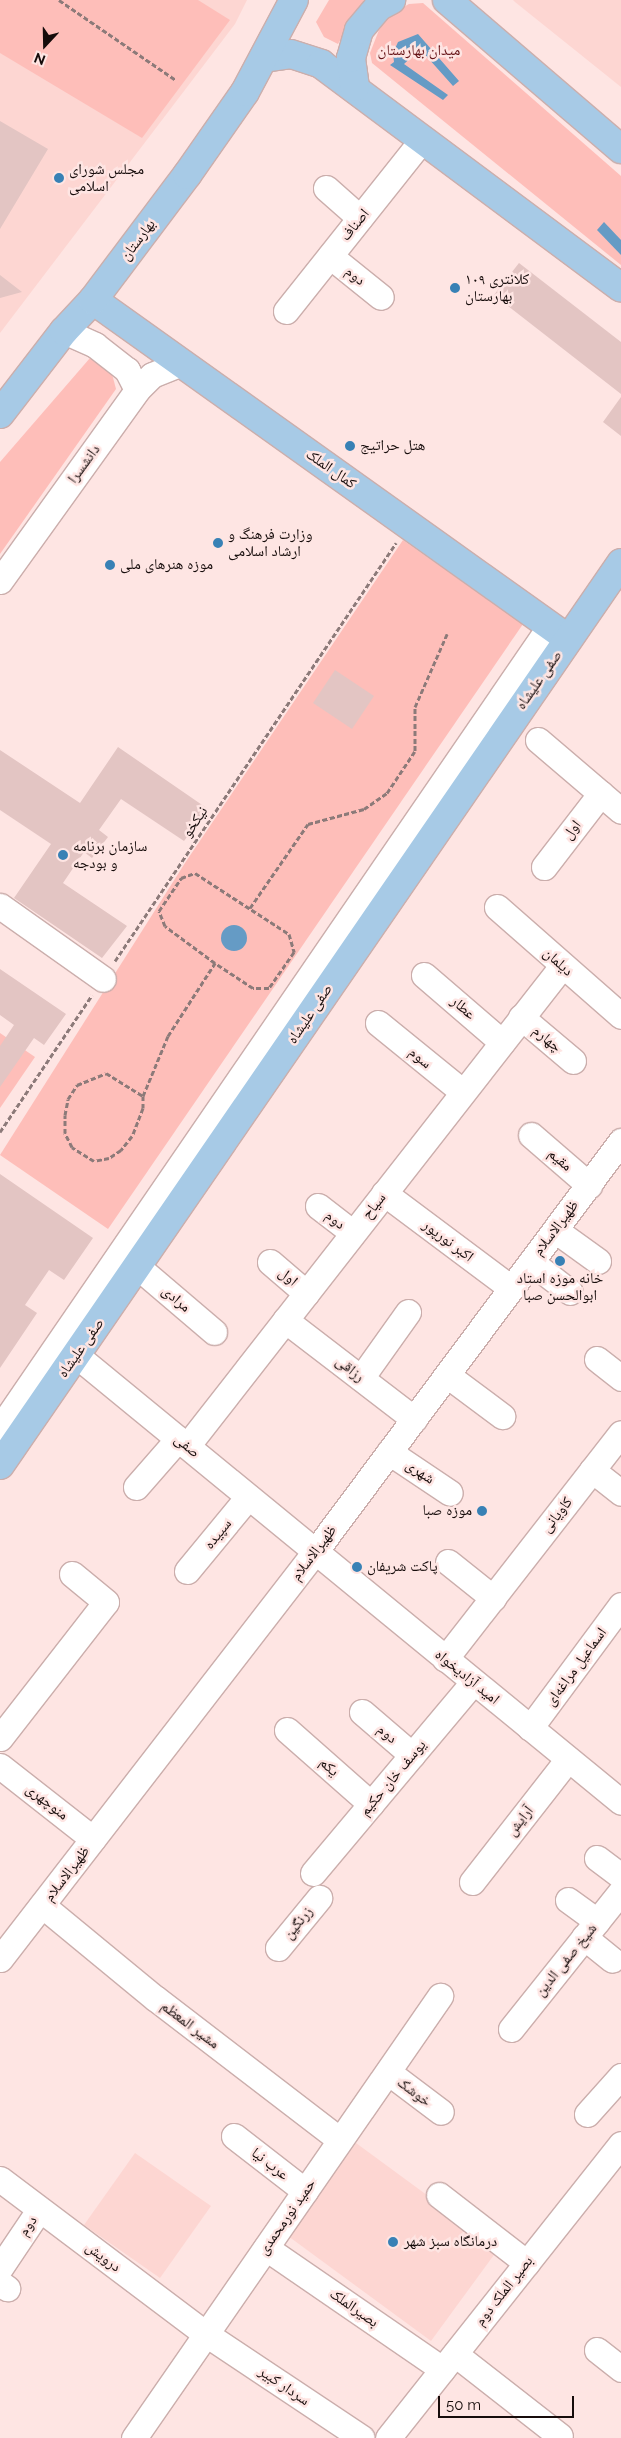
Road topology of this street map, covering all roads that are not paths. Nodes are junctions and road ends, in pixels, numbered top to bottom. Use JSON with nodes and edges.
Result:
{"nodes":[{"id":1,"x":294,"y":0,"type":"edge"},
{"id":2,"x":391,"y":0,"type":"edge"},
{"id":3,"x":446,"y":0,"type":"edge"},
{"id":4,"x":264,"y":58,"type":"junction"},
{"id":5,"x":355,"y":87,"type":"junction"},
{"id":6,"x":424,"y":139,"type":"junction"},
{"id":7,"x":621,"y":149,"type":"edge"},
{"id":8,"x":326,"y":188,"type":"dead end"},
{"id":9,"x":360,"y":218,"type":"junction"},
{"id":10,"x":330,"y":256,"type":"junction"},
{"id":11,"x":621,"y":288,"type":"edge"},
{"id":12,"x":381,"y":296,"type":"dead end"},
{"id":13,"x":93,"y":300,"type":"junction"},
{"id":14,"x":286,"y":310,"type":"dead end"},
{"id":15,"x":64,"y":331,"type":"junction"},
{"id":16,"x":180,"y":363,"type":"junction"},
{"id":17,"x":137,"y":390,"type":"junction"},
{"id":18,"x":0,"y":414,"type":"edge"},
{"id":19,"x":621,"y":563,"type":"edge"},
{"id":20,"x":0,"y":580,"type":"edge"},
{"id":21,"x":559,"y":632,"type":"junction"},
{"id":22,"x":538,"y":740,"type":"dead end"},
{"id":23,"x":601,"y":794,"type":"junction"},
{"id":24,"x":621,"y":811,"type":"edge"},
{"id":25,"x":544,"y":867,"type":"dead end"},
{"id":26,"x":0,"y":906,"type":"edge"},
{"id":27,"x":497,"y":907,"type":"dead end"},
{"id":28,"x":562,"y":966,"type":"junction"},
{"id":29,"x":424,"y":975,"type":"dead end"},
{"id":30,"x":103,"y":979,"type":"road end"},
{"id":31,"x":621,"y":1016,"type":"edge"},
{"id":32,"x":521,"y":1017,"type":"junction"},
{"id":33,"x":378,"y":1023,"type":"dead end"},
{"id":34,"x":502,"y":1042,"type":"junction"},
{"id":35,"x":573,"y":1061,"type":"dead end"},
{"id":36,"x":463,"y":1092,"type":"junction"},
{"id":37,"x":531,"y":1134,"type":"dead end"},
{"id":38,"x":621,"y":1141,"type":"edge"},
{"id":39,"x":613,"y":1168,"type":"edge"},
{"id":40,"x":589,"y":1184,"type":"junction"},
{"id":41,"x":384,"y":1193,"type":"junction"},
{"id":42,"x":318,"y":1206,"type":"dead end"},
{"id":43,"x":555,"y":1230,"type":"junction"},
{"id":44,"x":353,"y":1233,"type":"junction"},
{"id":45,"x":598,"y":1261,"type":"dead end"},
{"id":46,"x":270,"y":1262,"type":"dead end"},
{"id":47,"x":531,"y":1262,"type":"junction"},
{"id":48,"x":138,"y":1267,"type":"junction"},
{"id":49,"x":511,"y":1288,"type":"junction"},
{"id":50,"x":306,"y":1292,"type":"junction"},
{"id":51,"x":570,"y":1292,"type":"dead end"},
{"id":52,"x":408,"y":1312,"type":"dead end"},
{"id":53,"x":285,"y":1320,"type":"junction"},
{"id":54,"x":214,"y":1332,"type":"dead end"},
{"id":55,"x":67,"y":1348,"type":"junction"},
{"id":56,"x":597,"y":1359,"type":"dead end"},
{"id":57,"x":447,"y":1375,"type":"junction"},
{"id":58,"x":360,"y":1378,"type":"junction"},
{"id":59,"x":621,"y":1378,"type":"edge"},
{"id":60,"x":502,"y":1416,"type":"dead end"},
{"id":61,"x":414,"y":1419,"type":"junction"},
{"id":62,"x":0,"y":1428,"type":"edge"},
{"id":63,"x":182,"y":1442,"type":"junction"},
{"id":64,"x":618,"y":1445,"type":"edge"},
{"id":65,"x":389,"y":1452,"type":"junction"},
{"id":66,"x":0,"y":1465,"type":"edge"},
{"id":67,"x":592,"y":1470,"type":"junction"},
{"id":68,"x":136,"y":1487,"type":"dead end"},
{"id":69,"x":450,"y":1493,"type":"dead end"},
{"id":70,"x":621,"y":1493,"type":"edge"},
{"id":71,"x":248,"y":1497,"type":"junction"},
{"id":72,"x":314,"y":1553,"type":"junction"},
{"id":73,"x":448,"y":1562,"type":"dead end"},
{"id":74,"x":188,"y":1571,"type":"dead end"},
{"id":75,"x":72,"y":1574,"type":"dead end"},
{"id":76,"x":493,"y":1598,"type":"junction"},
{"id":77,"x":621,"y":1605,"type":"edge"},
{"id":78,"x":445,"y":1659,"type":"junction"},
{"id":79,"x":473,"y":1682,"type":"junction"},
{"id":80,"x":362,"y":1712,"type":"dead end"},
{"id":81,"x":530,"y":1728,"type":"junction"},
{"id":82,"x":287,"y":1730,"type":"dead end"},
{"id":83,"x":0,"y":1738,"type":"edge"},
{"id":84,"x":412,"y":1755,"type":"junction"},
{"id":85,"x":568,"y":1759,"type":"junction"},
{"id":86,"x":0,"y":1766,"type":"edge"},
{"id":87,"x":621,"y":1802,"type":"edge"},
{"id":88,"x":371,"y":1804,"type":"junction"},
{"id":89,"x":93,"y":1839,"type":"junction"},
{"id":90,"x":597,"y":1858,"type":"dead end"},
{"id":91,"x":313,"y":1873,"type":"dead end"},
{"id":92,"x":621,"y":1876,"type":"edge"},
{"id":93,"x":472,"y":1882,"type":"dead end"},
{"id":94,"x":621,"y":1891,"type":"edge"},
{"id":95,"x":318,"y":1898,"type":"dead end"},
{"id":96,"x":568,"y":1900,"type":"dead end"},
{"id":97,"x":42,"y":1905,"type":"junction"},
{"id":98,"x":590,"y":1929,"type":"junction"},
{"id":99,"x":278,"y":1948,"type":"dead end"},
{"id":100,"x":0,"y":1959,"type":"edge"},
{"id":101,"x":612,"y":1960,"type":"dead end"},
{"id":102,"x":440,"y":1996,"type":"dead end"},
{"id":103,"x":511,"y":2029,"type":"dead end"},
{"id":104,"x":388,"y":2072,"type":"junction"},
{"id":105,"x":621,"y":2076,"type":"edge"},
{"id":106,"x":441,"y":2112,"type":"dead end"},
{"id":107,"x":587,"y":2114,"type":"dead end"},
{"id":108,"x":234,"y":2136,"type":"dead end"},
{"id":109,"x":340,"y":2140,"type":"junction"},
{"id":110,"x":621,"y":2144,"type":"edge"},
{"id":111,"x":0,"y":2178,"type":"edge"},
{"id":112,"x":305,"y":2191,"type":"junction"},
{"id":113,"x":439,"y":2196,"type":"dead end"},
{"id":114,"x":39,"y":2210,"type":"junction"},
{"id":115,"x":266,"y":2248,"type":"junction"},
{"id":116,"x":527,"y":2262,"type":"junction"},
{"id":117,"x":2,"y":2280,"type":"edge"},
{"id":118,"x":206,"y":2334,"type":"junction"},
{"id":119,"x":597,"y":2350,"type":"dead end"},
{"id":120,"x":448,"y":2362,"type":"junction"},
{"id":121,"x":621,"y":2369,"type":"edge"},
{"id":122,"x":331,"y":2429,"type":"edge"},
{"id":123,"x":560,"y":2436,"type":"dead end"},
{"id":124,"x":134,"y":2438,"type":"edge"},
{"id":125,"x":362,"y":2438,"type":"edge"},
{"id":126,"x":388,"y":2438,"type":"edge"}],
"edges":[{"from":1,"to":4,"type":"main road","name":"بهارستان"},
{"from":2,"to":5,"type":"main road"},
{"from":3,"to":7,"type":"main road"},
{"from":4,"to":5,"type":"main road"},
{"from":4,"to":13,"type":"main road","name":"بهارستان"},
{"from":5,"to":6,"type":"main road"},
{"from":6,"to":9,"type":"street","name":"اصناف"},
{"from":6,"to":11,"type":"main road"},
{"from":8,"to":9,"type":"street"},
{"from":9,"to":10,"type":"street","name":"اصناف"},
{"from":10,"to":12,"type":"street","name":"دوم"},
{"from":10,"to":14,"type":"street","name":"اصناف"},
{"from":13,"to":15,"type":"main road","name":"بهارستان"},
{"from":13,"to":16,"type":"main road","name":"کمال الملک"},
{"from":15,"to":17,"type":"street"},
{"from":15,"to":18,"type":"main road","name":"بهارستان"},
{"from":16,"to":17,"type":"street","name":"دانشسرا"},
{"from":16,"to":21,"type":"main road","name":"کمال الملک"},
{"from":17,"to":20,"type":"street","name":"دانشسرا"},
{"from":19,"to":21,"type":"main road","name":"صفی علیشاه"},
{"from":21,"to":48,"type":"main road","name":"صفی علیشاه"},
{"from":21,"to":55,"type":"street","name":"صفی علیشاه"},
{"from":22,"to":23,"type":"street"},
{"from":23,"to":24,"type":"street"},
{"from":23,"to":25,"type":"street","name":"اول"},
{"from":26,"to":30,"type":"street"},
{"from":27,"to":28,"type":"street","name":"دیلمان"},
{"from":28,"to":31,"type":"street","name":"دیلمان"},
{"from":28,"to":32,"type":"street","name":"سیاح"},
{"from":29,"to":34,"type":"street","name":"عطار"},
{"from":32,"to":34,"type":"street","name":"سیاح"},
{"from":32,"to":35,"type":"street","name":"چهارم"},
{"from":33,"to":36,"type":"street","name":"سوم"},
{"from":34,"to":36,"type":"street","name":"سیاح"},
{"from":36,"to":41,"type":"street","name":"سیاح"},
{"from":37,"to":40,"type":"street","name":"مقیم"},
{"from":38,"to":39,"type":"street","name":"ظهیرالاسلام"},
{"from":39,"to":40,"type":"street","name":"ظهیرالاسلام"},
{"from":40,"to":43,"type":"street","name":"ظهیرالاسلام"},
{"from":41,"to":44,"type":"street","name":"سیاح"},
{"from":41,"to":49,"type":"street","name":"اکبر نورپور"},
{"from":42,"to":44,"type":"street","name":"دوم"},
{"from":43,"to":45,"type":"street"},
{"from":43,"to":47,"type":"street","name":"ظهیرالاسلام"},
{"from":44,"to":50,"type":"street","name":"سیاح"},
{"from":46,"to":50,"type":"street","name":"اول"},
{"from":47,"to":49,"type":"street","name":"ظهیرالاسلام"},
{"from":47,"to":51,"type":"street"},
{"from":48,"to":54,"type":"street","name":"مرادی"},
{"from":48,"to":55,"type":"main road","name":"صفی علیشاه"},
{"from":49,"to":57,"type":"street","name":"ظهیرالاسلام"},
{"from":50,"to":53,"type":"street","name":"سیاح"},
{"from":52,"to":58,"type":"street"},
{"from":53,"to":58,"type":"street","name":"رزاقی"},
{"from":53,"to":63,"type":"street","name":"سیاح"},
{"from":55,"to":62,"type":"street","name":"صفی علیشاه"},
{"from":55,"to":63,"type":"street","name":"صفی"},
{"from":55,"to":66,"type":"main road","name":"صفی علیشاه"},
{"from":56,"to":59,"type":"street"},
{"from":57,"to":60,"type":"street"},
{"from":57,"to":61,"type":"street","name":"ظهیرالاسلام"},
{"from":58,"to":61,"type":"street","name":"رزاقی"},
{"from":61,"to":65,"type":"street","name":"ظهیرالاسلام"},
{"from":63,"to":68,"type":"street","name":"سیاح"},
{"from":63,"to":71,"type":"street","name":"صفی"},
{"from":64,"to":67,"type":"street","name":"کاویانی"},
{"from":65,"to":69,"type":"street","name":"شهری"},
{"from":65,"to":72,"type":"street","name":"ظهیرالاسلام"},
{"from":67,"to":70,"type":"street"},
{"from":67,"to":76,"type":"street","name":"کاویانی"},
{"from":71,"to":72,"type":"street","name":"صفی"},
{"from":71,"to":74,"type":"street","name":"سپیده"},
{"from":72,"to":78,"type":"street","name":"امید آزادیخواه"},
{"from":72,"to":89,"type":"street","name":"ظهیرالاسلام"},
{"from":73,"to":76,"type":"street"},
{"from":75,"to":83,"type":"street"},
{"from":76,"to":78,"type":"street","name":"کاویانی"},
{"from":77,"to":81,"type":"street","name":"اسماعیل مراغه‌ای"},
{"from":78,"to":79,"type":"street","name":"امید آزادیخواه"},
{"from":79,"to":81,"type":"street","name":"امید آزادیخواه"},
{"from":79,"to":84,"type":"street","name":"یوسف خان حکیم"},
{"from":80,"to":84,"type":"street","name":"دوم"},
{"from":81,"to":85,"type":"street","name":"امید آزادیخواه"},
{"from":82,"to":88,"type":"street","name":"یکم"},
{"from":84,"to":88,"type":"street","name":"یوسف خان حکیم"},
{"from":85,"to":87,"type":"street","name":"امید آزادیخواه"},
{"from":85,"to":93,"type":"street","name":"آرایش"},
{"from":86,"to":89,"type":"street","name":"منوچهری"},
{"from":88,"to":91,"type":"street","name":"یوسف خان حکیم"},
{"from":89,"to":97,"type":"street","name":"ظهیرالاسلام"},
{"from":90,"to":92,"type":"street"},
{"from":94,"to":98,"type":"street","name":"شیخ صفی الدین"},
{"from":95,"to":99,"type":"street","name":"زرنگین"},
{"from":96,"to":98,"type":"street"},
{"from":97,"to":100,"type":"street","name":"ظهیرالاسلام"},
{"from":97,"to":109,"type":"street","name":"مشیر المعظم"},
{"from":98,"to":101,"type":"street"},
{"from":98,"to":103,"type":"street","name":"شیخ صفی الدین"},
{"from":102,"to":104,"type":"street","name":"حمید نورمحمدی"},
{"from":104,"to":106,"type":"street","name":"خوشک"},
{"from":104,"to":109,"type":"street","name":"حمید نورمحمدی"},
{"from":105,"to":107,"type":"street"},
{"from":108,"to":112,"type":"street","name":"عرب نیا"},
{"from":109,"to":112,"type":"street","name":"حمید نورمحمدی"},
{"from":110,"to":116,"type":"street","name":"بصیر الملک دوم"},
{"from":111,"to":114,"type":"street","name":"درویش"},
{"from":112,"to":115,"type":"street","name":"حمید نورمحمدی"},
{"from":113,"to":116,"type":"street"},
{"from":114,"to":117,"type":"street","name":"دوم"},
{"from":114,"to":118,"type":"street","name":"درویش"},
{"from":115,"to":118,"type":"street","name":"حمید نورمحمدی"},
{"from":115,"to":120,"type":"street","name":"بصیرالملک"},
{"from":116,"to":120,"type":"street","name":"بصیر الملک دوم"},
{"from":118,"to":122,"type":"street","name":"سردار کبیر"},
{"from":118,"to":124,"type":"street","name":"حمید نورمحمدی"},
{"from":119,"to":121,"type":"street"},
{"from":120,"to":123,"type":"street","name":"بصیرالملک"},
{"from":120,"to":126,"type":"street","name":"بصیر الملک دوم"},
{"from":122,"to":125,"type":"street","name":"سردار کبیر"}]}
